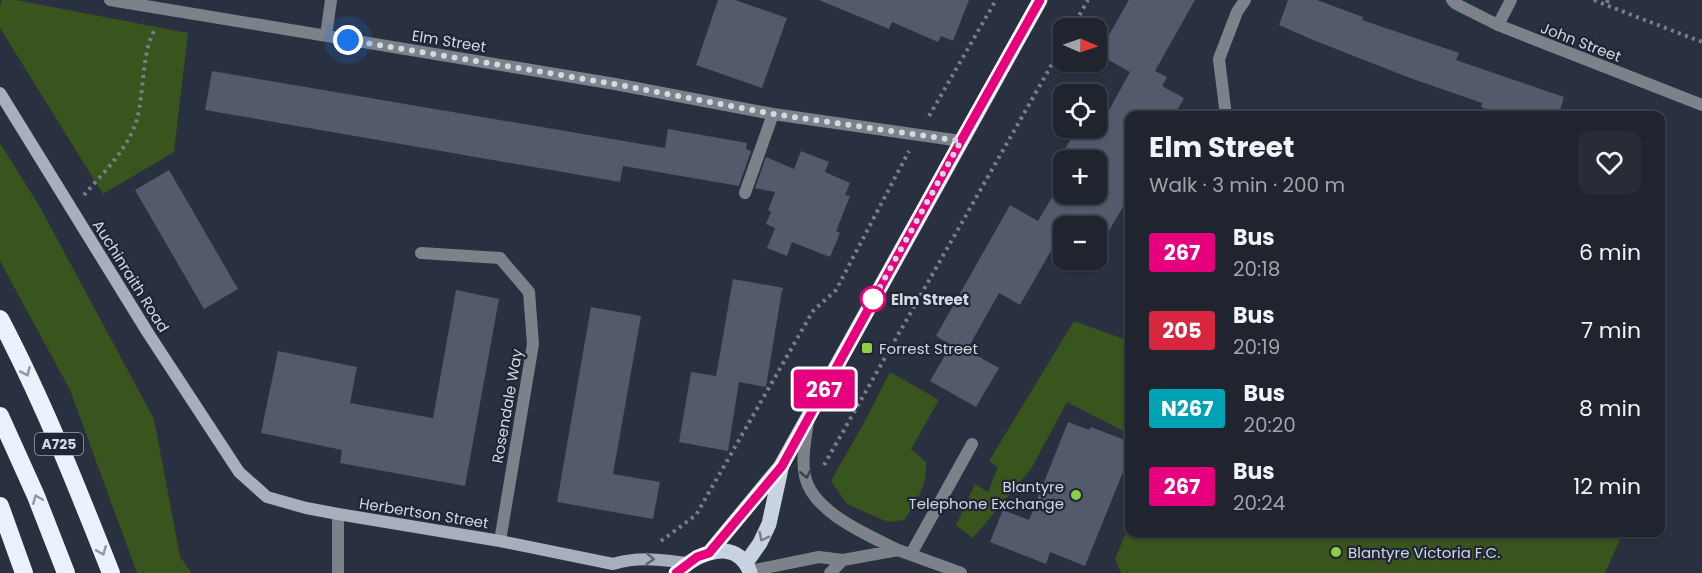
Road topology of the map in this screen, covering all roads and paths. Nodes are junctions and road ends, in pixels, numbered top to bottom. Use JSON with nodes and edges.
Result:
{"nodes":[{"id":1,"x":110,"y":0,"type":"edge"},
{"id":2,"x":331,"y":0,"type":"edge"},
{"id":3,"x":996,"y":0,"type":"edge"},
{"id":4,"x":1040,"y":0,"type":"edge"},
{"id":5,"x":1088,"y":0,"type":"edge"},
{"id":6,"x":1245,"y":0,"type":"edge"},
{"id":7,"x":1452,"y":0,"type":"edge"},
{"id":8,"x":1511,"y":0,"type":"edge"},
{"id":9,"x":1594,"y":0,"type":"edge"},
{"id":10,"x":1607,"y":3,"type":"edge"},
{"id":11,"x":168,"y":10,"type":"junction"},
{"id":12,"x":1078,"y":18,"type":"edge"},
{"id":13,"x":1498,"y":26,"type":"junction"},
{"id":14,"x":326,"y":36,"type":"junction"},
{"id":15,"x":1702,"y":42,"type":"edge"},
{"id":16,"x":1053,"y":62,"type":"edge"},
{"id":17,"x":0,"y":93,"type":"edge"},
{"id":18,"x":1702,"y":105,"type":"edge"},
{"id":19,"x":1225,"y":111,"type":"edge"},
{"id":20,"x":773,"y":114,"type":"junction"},
{"id":21,"x":918,"y":135,"type":"junction"},
{"id":22,"x":961,"y":141,"type":"junction"},
{"id":23,"x":745,"y":193,"type":"dead end"},
{"id":24,"x":72,"y":209,"type":"junction"},
{"id":25,"x":421,"y":253,"type":"dead end"},
{"id":26,"x":0,"y":319,"type":"edge"},
{"id":27,"x":0,"y":416,"type":"edge"},
{"id":28,"x":808,"y":416,"type":"junction"},
{"id":29,"x":972,"y":444,"type":"dead end"},
{"id":30,"x":782,"y":466,"type":"junction"},
{"id":31,"x":239,"y":472,"type":"joint"},
{"id":32,"x":810,"y":490,"type":"junction"},
{"id":33,"x":0,"y":506,"type":"edge"},
{"id":34,"x":338,"y":514,"type":"junction"},
{"id":35,"x":500,"y":541,"type":"junction"},
{"id":36,"x":658,"y":543,"type":"dead end"},
{"id":37,"x":898,"y":550,"type":"junction"},
{"id":38,"x":709,"y":553,"type":"junction"},
{"id":39,"x":910,"y":554,"type":"junction"},
{"id":40,"x":843,"y":560,"type":"junction"},
{"id":41,"x":613,"y":564,"type":"junction"},
{"id":42,"x":682,"y":568,"type":"edge"},
{"id":43,"x":749,"y":569,"type":"edge"},
{"id":44,"x":953,"y":572,"type":"edge"},
{"id":45,"x":24,"y":573,"type":"edge"},
{"id":46,"x":66,"y":573,"type":"edge"},
{"id":47,"x":111,"y":573,"type":"edge"},
{"id":48,"x":338,"y":573,"type":"edge"},
{"id":49,"x":622,"y":573,"type":"edge"},
{"id":50,"x":830,"y":573,"type":"edge"}],
"edges":[{"from":1,"to":11,"type":"street","name":"Elm Street"},
{"from":2,"to":14,"type":"street"},
{"from":3,"to":21,"type":"path"},
{"from":4,"to":22,"type":"main road"},
{"from":5,"to":12,"type":"path"},
{"from":6,"to":19,"type":"street"},
{"from":7,"to":13,"type":"street","name":"John Street"},
{"from":8,"to":13,"type":"street"},
{"from":9,"to":10,"type":"path"},
{"from":10,"to":15,"type":"path"},
{"from":11,"to":14,"type":"street","name":"Elm Street"},
{"from":11,"to":24,"type":"path"},
{"from":13,"to":18,"type":"street","name":"John Street"},
{"from":14,"to":20,"type":"street","name":"Elm Street"},
{"from":16,"to":32,"type":"path"},
{"from":17,"to":24,"type":"street","name":"Auchinraith Road"},
{"from":20,"to":21,"type":"street","name":"Elm Street"},
{"from":20,"to":23,"type":"street"},
{"from":21,"to":22,"type":"street","name":"Elm Street"},
{"from":21,"to":36,"type":"path"},
{"from":22,"to":28,"type":"main road"},
{"from":24,"to":31,"type":"street","name":"Auchinraith Road"},
{"from":25,"to":35,"type":"street","name":"Rosendale Way"},
{"from":26,"to":47,"type":"highway","number":"A725","one_way":true},
{"from":46,"to":27,"type":"highway","number":"A725","one_way":true},
{"from":28,"to":30,"type":"main road"},
{"from":28,"to":32,"type":"street","one_way":true},
{"from":29,"to":39,"type":"street"},
{"from":30,"to":38,"type":"main road"},
{"from":30,"to":43,"type":"main road","one_way":true},
{"from":31,"to":34,"type":"street","name":"Herbertson Street"},
{"from":32,"to":37,"type":"street"},
{"from":33,"to":45,"type":"highway"},
{"from":34,"to":35,"type":"street","name":"Herbertson Street"},
{"from":34,"to":48,"type":"street"},
{"from":35,"to":41,"type":"street","name":"Herbertson Street"},
{"from":37,"to":39,"type":"street"},
{"from":37,"to":40,"type":"street"},
{"from":38,"to":42,"type":"main road"},
{"from":38,"to":43,"type":"main road"},
{"from":39,"to":44,"type":"street"},
{"from":40,"to":43,"type":"street"},
{"from":40,"to":50,"type":"street"},
{"from":41,"to":42,"type":"street","name":"Herbertson Street","one_way":true},
{"from":41,"to":49,"type":"street"}]}
